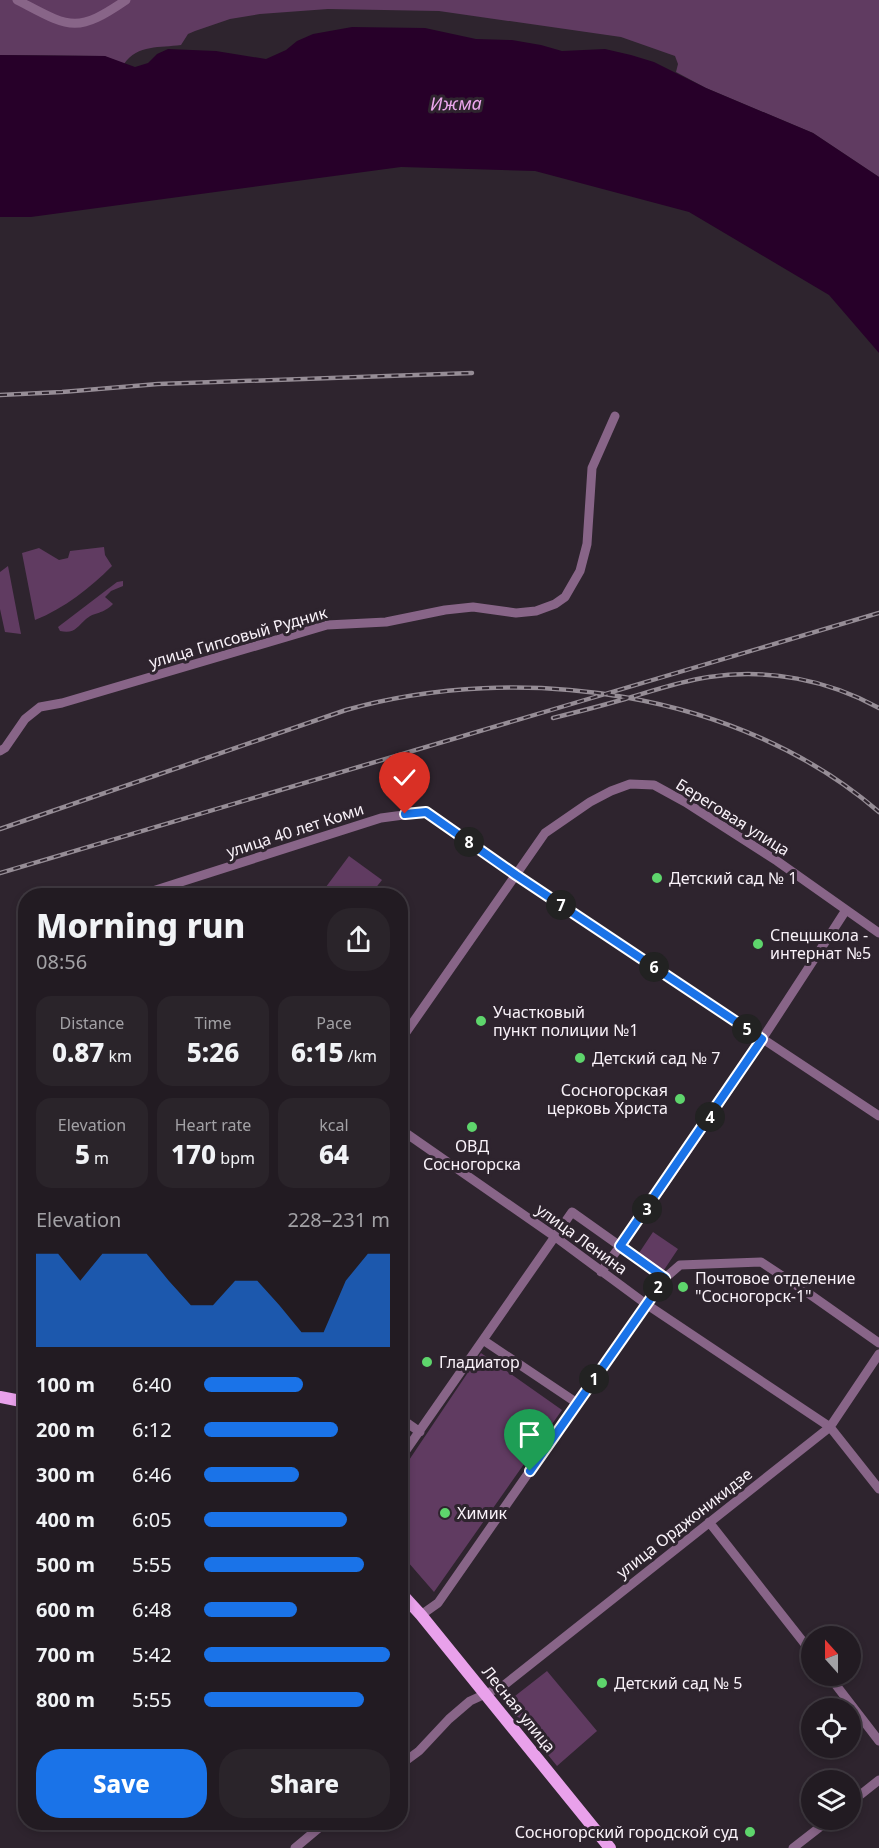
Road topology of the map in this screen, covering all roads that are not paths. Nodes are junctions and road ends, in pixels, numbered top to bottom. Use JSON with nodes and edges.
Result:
{"nodes":[{"id":1,"x":16,"y":0,"type":"edge"},
{"id":2,"x":126,"y":0,"type":"edge"},
{"id":3,"x":615,"y":416,"type":"dead end"},
{"id":4,"x":0,"y":751,"type":"edge"},
{"id":5,"x":516,"y":875,"type":"junction"},
{"id":6,"x":163,"y":888,"type":"edge"},
{"id":7,"x":846,"y":910,"type":"junction"},
{"id":8,"x":879,"y":933,"type":"edge"},
{"id":9,"x":408,"y":1030,"type":"edge"},
{"id":10,"x":762,"y":1039,"type":"junction"},
{"id":11,"x":879,"y":1116,"type":"edge"},
{"id":12,"x":408,"y":1135,"type":"edge"},
{"id":13,"x":554,"y":1236,"type":"junction"},
{"id":14,"x":620,"y":1246,"type":"junction"},
{"id":15,"x":601,"y":1272,"type":"junction"},
{"id":16,"x":665,"y":1278,"type":"junction"},
{"id":17,"x":646,"y":1304,"type":"junction"},
{"id":18,"x":483,"y":1340,"type":"junction"},
{"id":19,"x":879,"y":1343,"type":"edge"},
{"id":20,"x":879,"y":1354,"type":"edge"},
{"id":21,"x":0,"y":1397,"type":"edge"},
{"id":22,"x":18,"y":1400,"type":"edge"},
{"id":23,"x":577,"y":1402,"type":"junction"},
{"id":24,"x":408,"y":1423,"type":"edge"},
{"id":25,"x":830,"y":1427,"type":"junction"},
{"id":26,"x":420,"y":1431,"type":"junction"},
{"id":27,"x":408,"y":1448,"type":"edge"},
{"id":28,"x":879,"y":1489,"type":"edge"},
{"id":29,"x":709,"y":1522,"type":"junction"},
{"id":30,"x":408,"y":1600,"type":"edge"},
{"id":31,"x":422,"y":1615,"type":"junction"},
{"id":32,"x":801,"y":1639,"type":"edge"},
{"id":33,"x":837,"y":1686,"type":"edge"},
{"id":34,"x":486,"y":1694,"type":"junction"},
{"id":35,"x":879,"y":1740,"type":"edge"},
{"id":36,"x":408,"y":1759,"type":"edge"},
{"id":37,"x":879,"y":1780,"type":"edge"},
{"id":38,"x":861,"y":1794,"type":"edge"},
{"id":39,"x":317,"y":1830,"type":"edge"},
{"id":40,"x":816,"y":1830,"type":"edge"},
{"id":41,"x":296,"y":1848,"type":"edge"},
{"id":42,"x":610,"y":1848,"type":"edge"},
{"id":43,"x":793,"y":1848,"type":"edge"}],
"edges":[{"from":1,"to":2,"type":"street"},
{"from":3,"to":4,"type":"street","name":"улица Гипсовый Рудник"},
{"from":5,"to":6,"type":"street","name":"улица 40 лет Коми"},
{"from":5,"to":7,"type":"street","name":"Береговая улица"},
{"from":5,"to":9,"type":"street","name":"Береговая улица"},
{"from":5,"to":10,"type":"street","name":"улица 40 лет Коми"},
{"from":7,"to":8,"type":"street","name":"Береговая улица"},
{"from":7,"to":10,"type":"street"},
{"from":10,"to":11,"type":"street","name":"улица 40 лет Коми"},
{"from":10,"to":14,"type":"street"},
{"from":12,"to":13,"type":"street","name":"улица Ленина"},
{"from":13,"to":14,"type":"street"},
{"from":13,"to":15,"type":"street","name":"улица Ленина"},
{"from":13,"to":18,"type":"street"},
{"from":14,"to":15,"type":"street"},
{"from":14,"to":16,"type":"street"},
{"from":15,"to":17,"type":"street","name":"улица Ленина"},
{"from":16,"to":17,"type":"street"},
{"from":16,"to":19,"type":"street"},
{"from":17,"to":23,"type":"street"},
{"from":17,"to":25,"type":"street","name":"улица Ленина"},
{"from":18,"to":23,"type":"street"},
{"from":18,"to":26,"type":"street"},
{"from":20,"to":25,"type":"street","name":"улица Орджоникидзе"},
{"from":21,"to":22,"type":"main road"},
{"from":23,"to":31,"type":"street"},
{"from":24,"to":26,"type":"street"},
{"from":25,"to":28,"type":"street","name":"улица Ленина"},
{"from":25,"to":29,"type":"street","name":"улица Орджоникидзе"},
{"from":26,"to":27,"type":"street"},
{"from":29,"to":32,"type":"street"},
{"from":29,"to":34,"type":"street","name":"улица Орджоникидзе"},
{"from":30,"to":31,"type":"main road","name":"Лесная улица"},
{"from":31,"to":34,"type":"main road","name":"Лесная улица"},
{"from":33,"to":35,"type":"street"},
{"from":34,"to":36,"type":"street","name":"улица Орджоникидзе"},
{"from":34,"to":42,"type":"main road","name":"Лесная улица"},
{"from":37,"to":38,"type":"street"},
{"from":39,"to":41,"type":"street"},
{"from":40,"to":43,"type":"street"}]}
